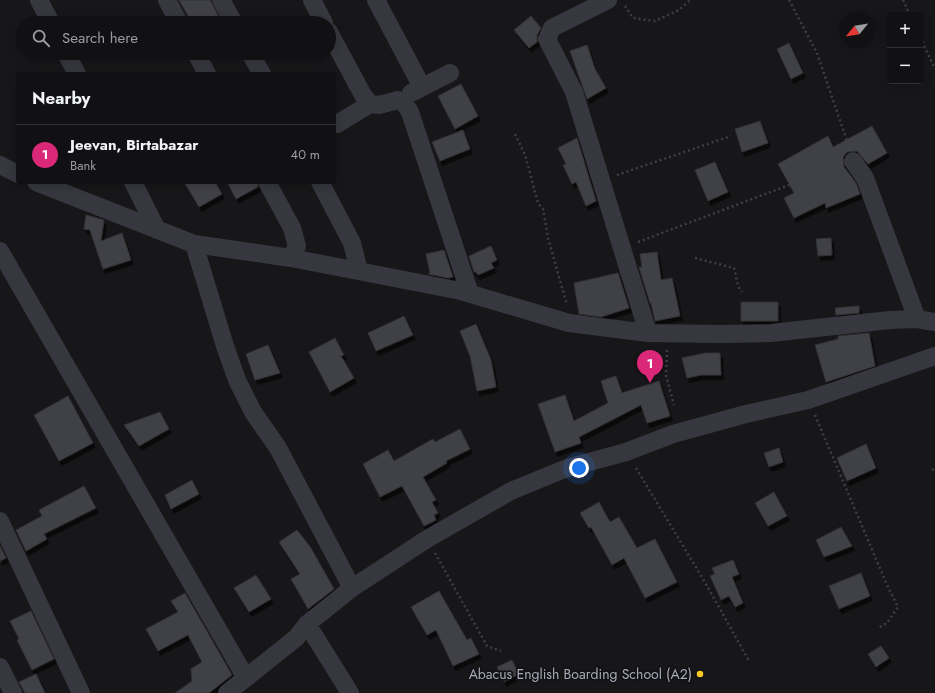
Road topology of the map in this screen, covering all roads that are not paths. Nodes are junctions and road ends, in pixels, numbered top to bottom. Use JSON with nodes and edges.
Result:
{"nodes":[{"id":1,"x":39,"y":0,"type":"edge"},
{"id":2,"x":167,"y":0,"type":"edge"},
{"id":3,"x":221,"y":0,"type":"edge"},
{"id":4,"x":312,"y":0,"type":"edge"},
{"id":5,"x":376,"y":0,"type":"edge"},
{"id":6,"x":608,"y":0,"type":"edge"},
{"id":7,"x":47,"y":16,"type":"edge"},
{"id":8,"x":175,"y":16,"type":"edge"},
{"id":9,"x":230,"y":16,"type":"edge"},
{"id":10,"x":320,"y":16,"type":"edge"},
{"id":11,"x":336,"y":45,"type":"edge"},
{"id":12,"x":70,"y":60,"type":"edge"},
{"id":13,"x":200,"y":60,"type":"edge"},
{"id":14,"x":254,"y":60,"type":"edge"},
{"id":15,"x":76,"y":72,"type":"edge"},
{"id":16,"x":206,"y":72,"type":"edge"},
{"id":17,"x":261,"y":72,"type":"edge"},
{"id":18,"x":450,"y":73,"type":"dead end"},
{"id":19,"x":422,"y":87,"type":"junction"},
{"id":20,"x":398,"y":100,"type":"junction"},
{"id":21,"x":370,"y":104,"type":"junction"},
{"id":22,"x":337,"y":124,"type":"dead end"},
{"id":23,"x":853,"y":161,"type":"road end"},
{"id":24,"x":0,"y":165,"type":"edge"},
{"id":25,"x":16,"y":173,"type":"edge"},
{"id":26,"x":41,"y":184,"type":"edge"},
{"id":27,"x":134,"y":184,"type":"edge"},
{"id":28,"x":268,"y":184,"type":"edge"},
{"id":29,"x":321,"y":184,"type":"edge"},
{"id":30,"x":157,"y":230,"type":"junction"},
{"id":31,"x":194,"y":244,"type":"junction"},
{"id":32,"x":0,"y":251,"type":"edge"},
{"id":33,"x":291,"y":258,"type":"junction"},
{"id":34,"x":358,"y":271,"type":"junction"},
{"id":35,"x":470,"y":294,"type":"junction"},
{"id":36,"x":917,"y":319,"type":"junction"},
{"id":37,"x":935,"y":322,"type":"edge"},
{"id":38,"x":648,"y":333,"type":"junction"},
{"id":39,"x":935,"y":356,"type":"edge"},
{"id":40,"x":0,"y":521,"type":"edge"},
{"id":41,"x":352,"y":588,"type":"junction"},
{"id":42,"x":308,"y":624,"type":"junction"},
{"id":43,"x":0,"y":667,"type":"edge"},
{"id":44,"x":246,"y":678,"type":"junction"},
{"id":45,"x":13,"y":693,"type":"edge"},
{"id":46,"x":81,"y":693,"type":"edge"},
{"id":47,"x":227,"y":693,"type":"edge"},
{"id":48,"x":350,"y":693,"type":"edge"}],
"edges":[{"from":1,"to":7,"type":"street"},
{"from":2,"to":8,"type":"street"},
{"from":3,"to":9,"type":"street"},
{"from":4,"to":10,"type":"street"},
{"from":5,"to":19,"type":"street"},
{"from":6,"to":38,"type":"street"},
{"from":11,"to":21,"type":"street"},
{"from":12,"to":15,"type":"street"},
{"from":13,"to":16,"type":"street"},
{"from":14,"to":17,"type":"street"},
{"from":18,"to":19,"type":"street"},
{"from":19,"to":20,"type":"street"},
{"from":20,"to":21,"type":"street"},
{"from":20,"to":35,"type":"street"},
{"from":21,"to":22,"type":"street"},
{"from":23,"to":36,"type":"street"},
{"from":24,"to":25,"type":"street"},
{"from":26,"to":30,"type":"street"},
{"from":27,"to":30,"type":"street"},
{"from":28,"to":33,"type":"street"},
{"from":29,"to":34,"type":"street"},
{"from":30,"to":31,"type":"street"},
{"from":31,"to":33,"type":"street"},
{"from":31,"to":41,"type":"street"},
{"from":32,"to":44,"type":"street"},
{"from":33,"to":34,"type":"street"},
{"from":34,"to":35,"type":"street"},
{"from":35,"to":38,"type":"street"},
{"from":36,"to":37,"type":"street"},
{"from":36,"to":38,"type":"street"},
{"from":39,"to":41,"type":"street"},
{"from":40,"to":46,"type":"street"},
{"from":41,"to":42,"type":"street"},
{"from":42,"to":44,"type":"street"},
{"from":42,"to":48,"type":"street"},
{"from":43,"to":45,"type":"street"},
{"from":44,"to":47,"type":"street"}]}
